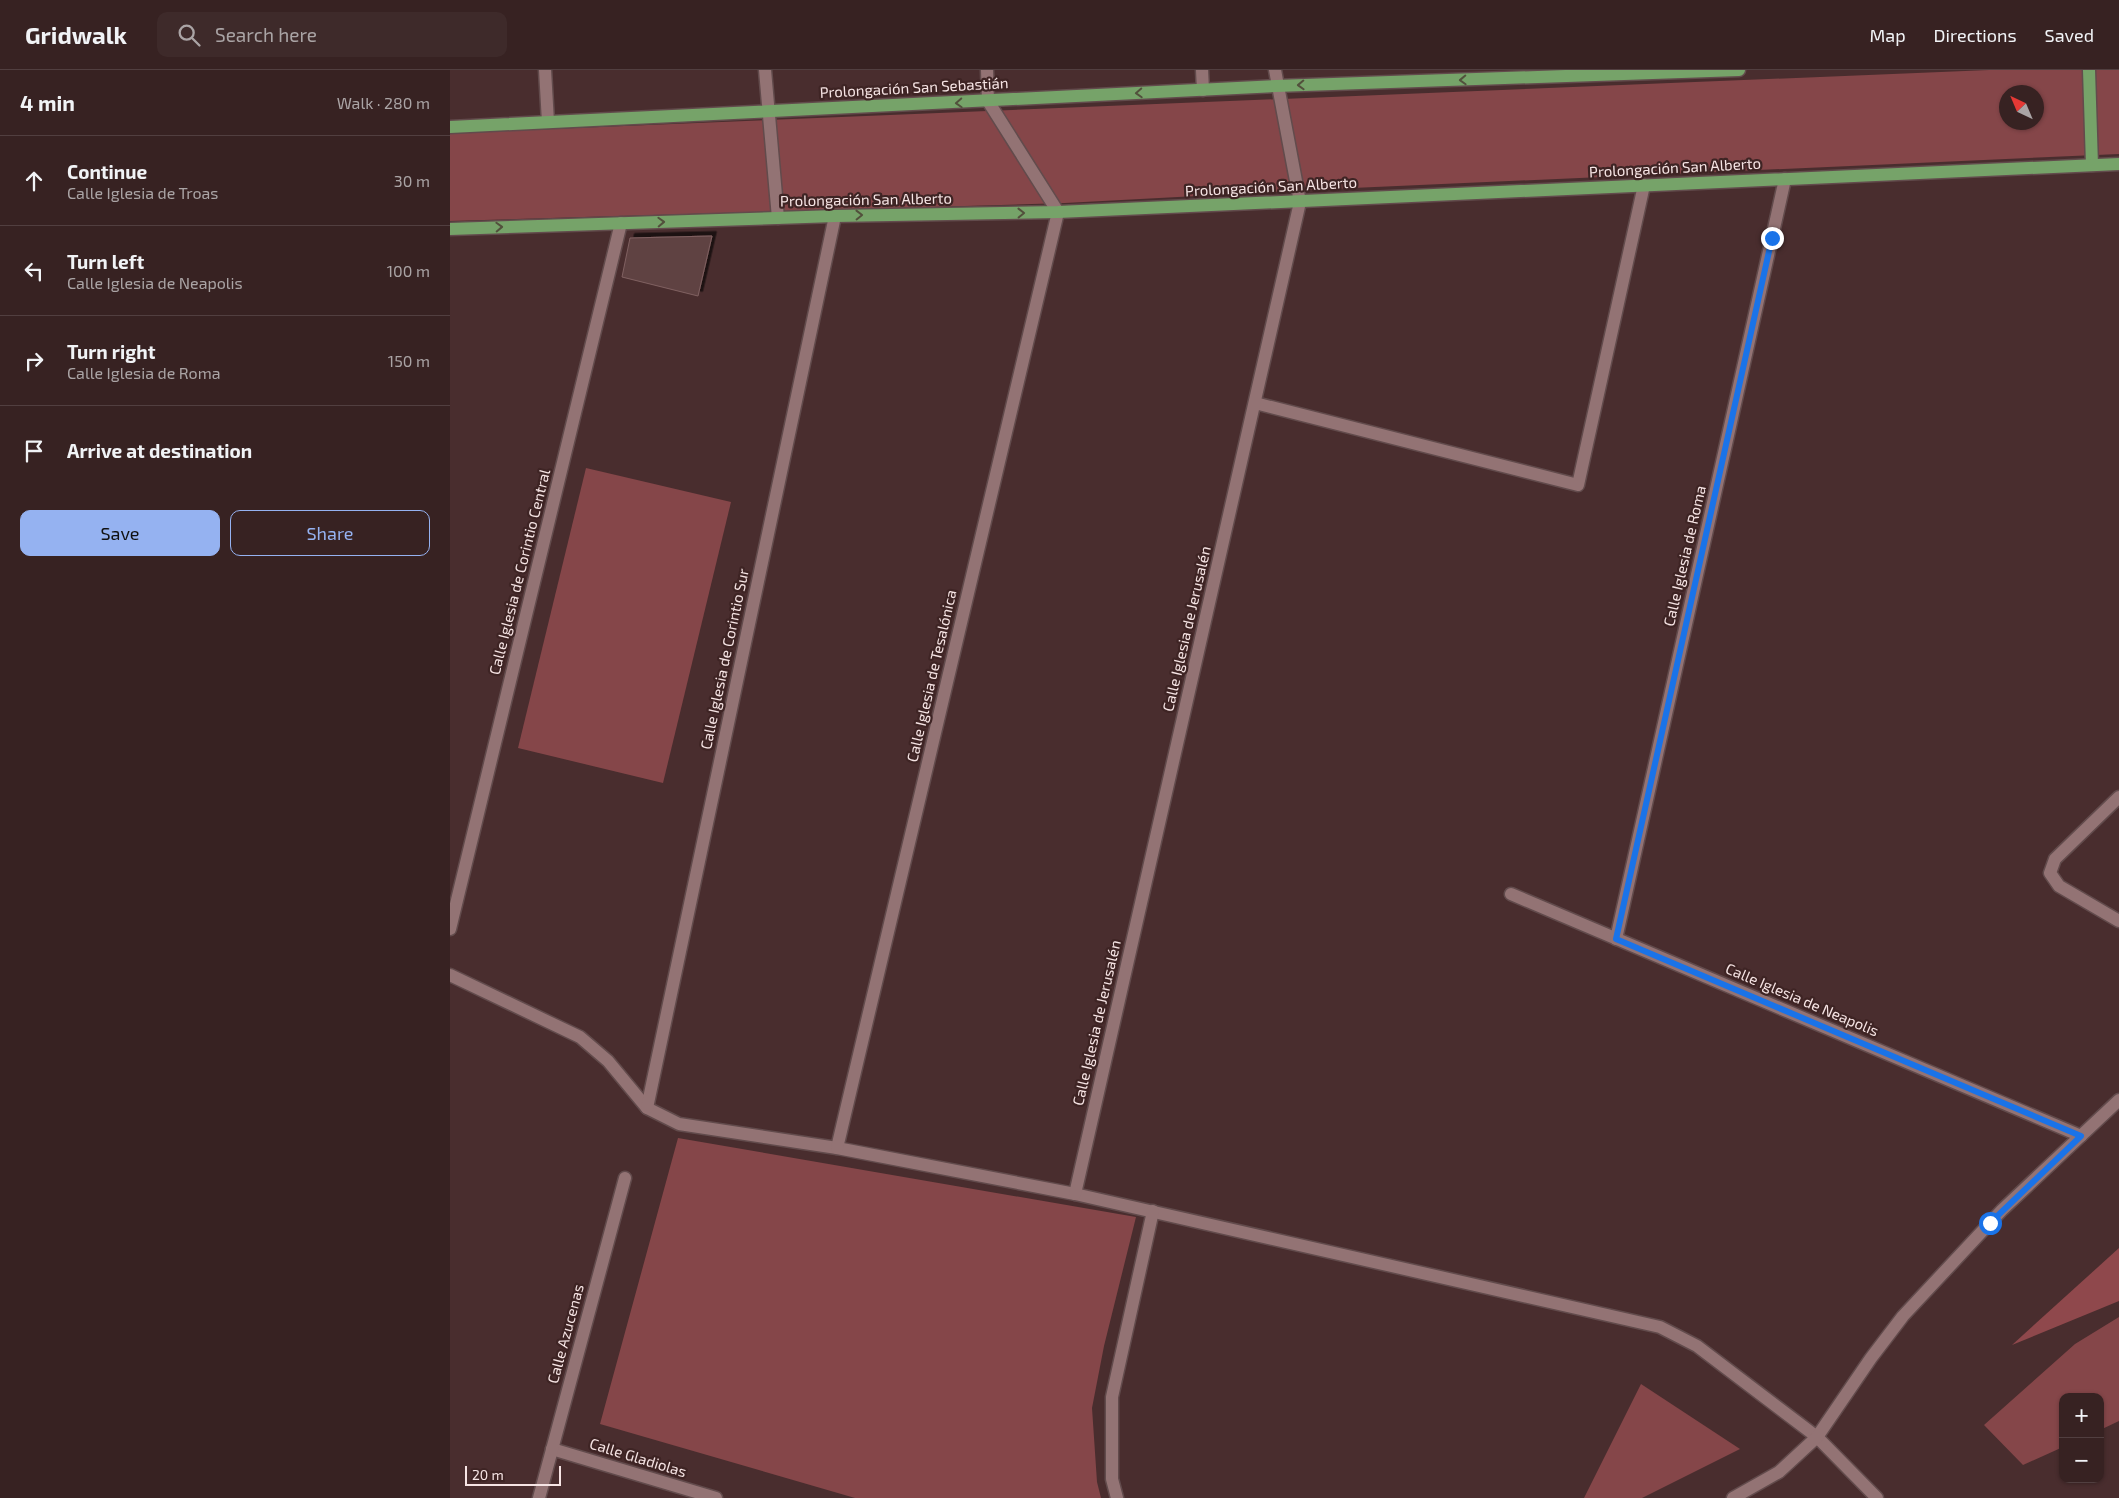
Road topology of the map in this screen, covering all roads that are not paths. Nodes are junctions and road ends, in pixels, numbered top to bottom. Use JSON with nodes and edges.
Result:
{"nodes":[{"id":1,"x":546,"y":70,"type":"edge"},
{"id":2,"x":765,"y":70,"type":"edge"},
{"id":3,"x":987,"y":70,"type":"edge"},
{"id":4,"x":1202,"y":70,"type":"edge"},
{"id":5,"x":1275,"y":70,"type":"edge"},
{"id":6,"x":1740,"y":70,"type":"edge"},
{"id":7,"x":2088,"y":70,"type":"edge"},
{"id":8,"x":1276,"y":86,"type":"junction"},
{"id":9,"x":1203,"y":90,"type":"junction"},
{"id":10,"x":988,"y":101,"type":"junction"},
{"id":11,"x":768,"y":112,"type":"junction"},
{"id":12,"x":548,"y":122,"type":"junction"},
{"id":13,"x":450,"y":126,"type":"edge"},
{"id":14,"x":2119,"y":164,"type":"edge"},
{"id":15,"x":2092,"y":165,"type":"junction"},
{"id":16,"x":1785,"y":179,"type":"junction"},
{"id":17,"x":1644,"y":185,"type":"junction"},
{"id":18,"x":1300,"y":202,"type":"junction"},
{"id":19,"x":1058,"y":212,"type":"junction"},
{"id":20,"x":835,"y":216,"type":"junction"},
{"id":21,"x":778,"y":218,"type":"junction"},
{"id":22,"x":621,"y":223,"type":"junction"},
{"id":23,"x":450,"y":229,"type":"edge"},
{"id":24,"x":1255,"y":403,"type":"junction"},
{"id":25,"x":2119,"y":797,"type":"edge"},
{"id":26,"x":1511,"y":894,"type":"dead end"},
{"id":27,"x":2119,"y":921,"type":"edge"},
{"id":28,"x":450,"y":929,"type":"edge"},
{"id":29,"x":1616,"y":939,"type":"junction"},
{"id":30,"x":450,"y":975,"type":"edge"},
{"id":31,"x":2119,"y":1100,"type":"edge"},
{"id":32,"x":647,"y":1108,"type":"junction"},
{"id":33,"x":2081,"y":1136,"type":"junction"},
{"id":34,"x":837,"y":1148,"type":"junction"},
{"id":35,"x":625,"y":1178,"type":"dead end"},
{"id":36,"x":1075,"y":1194,"type":"junction"},
{"id":37,"x":1153,"y":1211,"type":"junction"},
{"id":38,"x":1817,"y":1437,"type":"junction"},
{"id":39,"x":552,"y":1449,"type":"junction"},
{"id":40,"x":539,"y":1498,"type":"edge"},
{"id":41,"x":716,"y":1498,"type":"edge"},
{"id":42,"x":1117,"y":1498,"type":"edge"},
{"id":43,"x":1732,"y":1498,"type":"edge"},
{"id":44,"x":1877,"y":1498,"type":"edge"}],
"edges":[{"from":1,"to":12,"type":"street"},
{"from":2,"to":11,"type":"street"},
{"from":3,"to":10,"type":"street"},
{"from":4,"to":9,"type":"street"},
{"from":5,"to":8,"type":"street","name":"Calle Iglesia de Jerusalén"},
{"from":6,"to":8,"type":"main road","name":"Prolongación San Sebastián","one_way":true},
{"from":7,"to":15,"type":"main road"},
{"from":8,"to":9,"type":"main road","name":"Prolongación San Sebastián"},
{"from":8,"to":18,"type":"street","name":"Calle Iglesia de Jerusalén"},
{"from":9,"to":10,"type":"main road","name":"Prolongación San Sebastián","one_way":true},
{"from":10,"to":11,"type":"main road","name":"Prolongación San Sebastián","one_way":true},
{"from":10,"to":19,"type":"street"},
{"from":11,"to":12,"type":"main road","name":"Prolongación San Sebastián"},
{"from":11,"to":21,"type":"street"},
{"from":12,"to":13,"type":"main road","name":"Prolongación San Sebastián"},
{"from":14,"to":15,"type":"main road","name":"Prolongación San Alberto"},
{"from":15,"to":16,"type":"main road","name":"Prolongación San Alberto"},
{"from":16,"to":17,"type":"main road","name":"Prolongación San Alberto"},
{"from":16,"to":29,"type":"street","name":"Calle Iglesia de Roma"},
{"from":17,"to":18,"type":"main road","name":"Prolongación San Alberto"},
{"from":17,"to":24,"type":"street"},
{"from":18,"to":19,"type":"main road","name":"Prolongación San Alberto"},
{"from":18,"to":24,"type":"street","name":"Calle Iglesia de Jerusalén"},
{"from":20,"to":19,"type":"main road","name":"Prolongación San Alberto","one_way":true},
{"from":19,"to":34,"type":"street","name":"Calle Iglesia de Tesalónica"},
{"from":20,"to":21,"type":"main road","name":"Prolongación San Alberto"},
{"from":20,"to":32,"type":"street","name":"Calle Iglesia de Corintio Sur"},
{"from":22,"to":21,"type":"main road","name":"Prolongación San Alberto","one_way":true},
{"from":23,"to":22,"type":"main road","name":"Prolongación San Alberto","one_way":true},
{"from":22,"to":28,"type":"street","name":"Calle Iglesia de Corintio Central"},
{"from":24,"to":36,"type":"street","name":"Calle Iglesia de Jerusalén"},
{"from":25,"to":27,"type":"street"},
{"from":26,"to":29,"type":"street","name":"Calle Iglesia de Neapolis"},
{"from":29,"to":33,"type":"street","name":"Calle Iglesia de Neapolis"},
{"from":30,"to":32,"type":"street"},
{"from":31,"to":33,"type":"street"},
{"from":32,"to":34,"type":"street"},
{"from":33,"to":38,"type":"street"},
{"from":34,"to":36,"type":"street"},
{"from":35,"to":39,"type":"street","name":"Calle Azucenas"},
{"from":36,"to":37,"type":"street"},
{"from":37,"to":38,"type":"street"},
{"from":37,"to":42,"type":"street"},
{"from":38,"to":43,"type":"street"},
{"from":38,"to":44,"type":"street"},
{"from":39,"to":40,"type":"street","name":"Calle Azucenas"},
{"from":39,"to":41,"type":"street","name":"Calle Gladiolas"}]}
